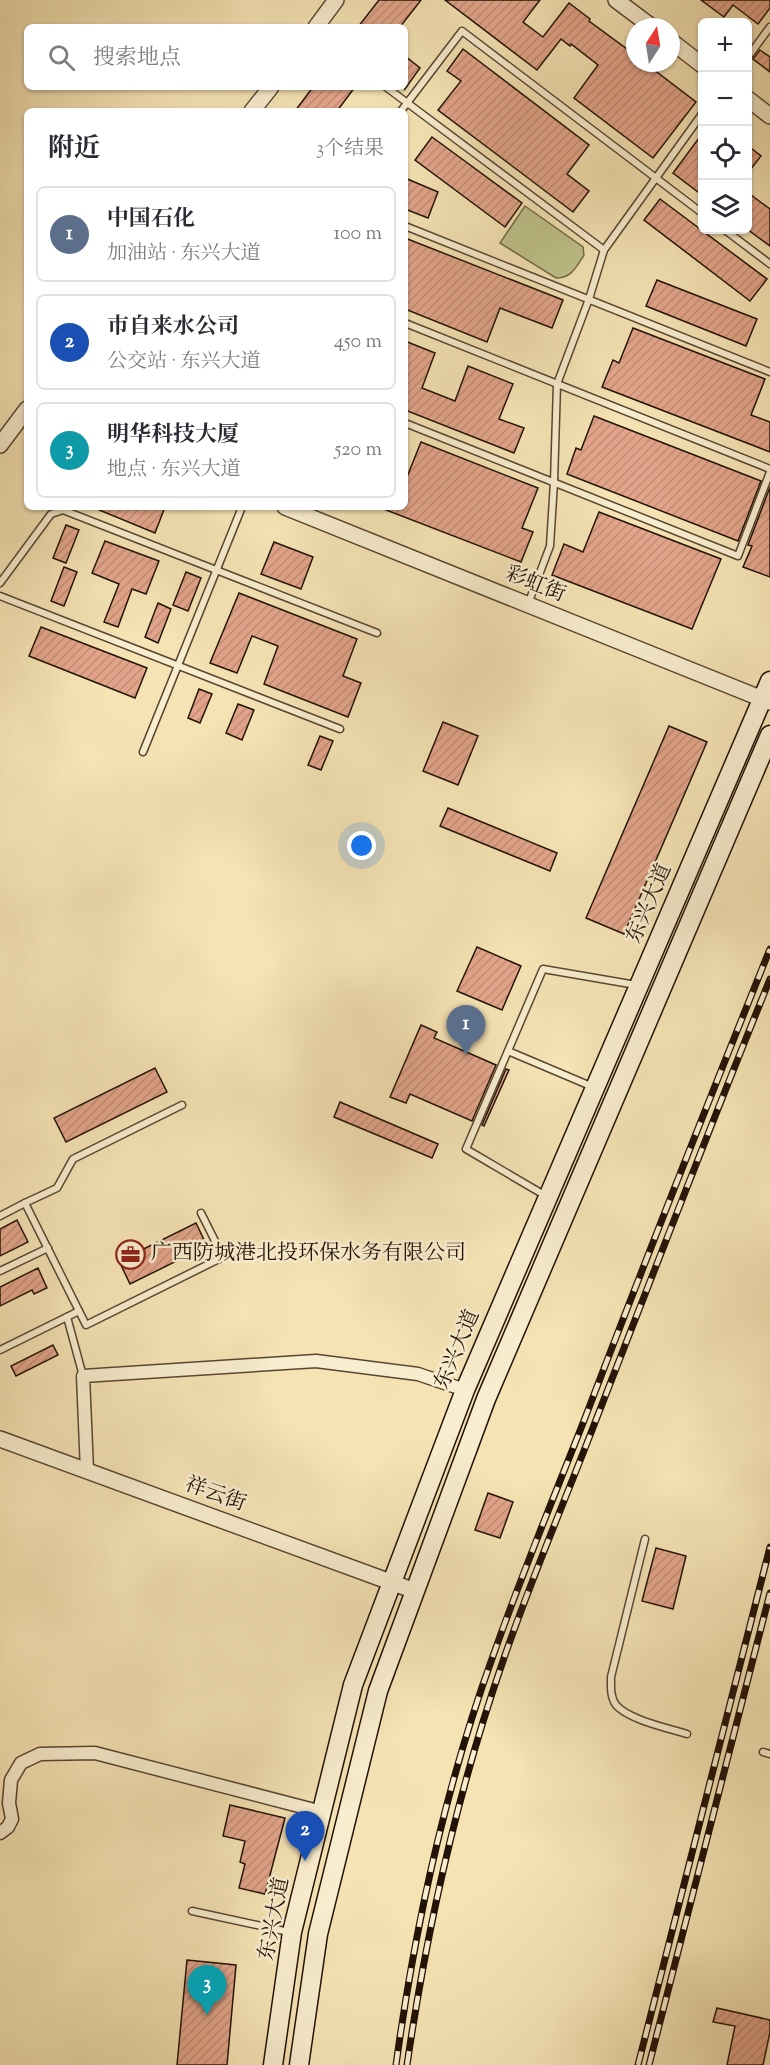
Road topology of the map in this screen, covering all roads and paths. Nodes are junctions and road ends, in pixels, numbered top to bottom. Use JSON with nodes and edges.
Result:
{"nodes":[{"id":1,"x":336,"y":0,"type":"edge"},
{"id":2,"x":616,"y":0,"type":"edge"},
{"id":3,"x":640,"y":18,"type":"edge"},
{"id":4,"x":318,"y":24,"type":"edge"},
{"id":5,"x":770,"y":27,"type":"edge"},
{"id":6,"x":680,"y":48,"type":"edge"},
{"id":7,"x":752,"y":50,"type":"edge"},
{"id":8,"x":698,"y":62,"type":"edge"},
{"id":9,"x":269,"y":90,"type":"edge"},
{"id":10,"x":390,"y":90,"type":"edge"},
{"id":11,"x":407,"y":103,"type":"junction"},
{"id":12,"x":752,"y":103,"type":"edge"},
{"id":13,"x":254,"y":108,"type":"edge"},
{"id":14,"x":403,"y":108,"type":"edge"},
{"id":15,"x":770,"y":116,"type":"edge"},
{"id":16,"x":698,"y":120,"type":"edge"},
{"id":17,"x":657,"y":178,"type":"junction"},
{"id":18,"x":698,"y":210,"type":"edge"},
{"id":19,"x":408,"y":226,"type":"edge"},
{"id":20,"x":730,"y":234,"type":"edge"},
{"id":21,"x":604,"y":250,"type":"junction"},
{"id":22,"x":770,"y":264,"type":"edge"},
{"id":23,"x":589,"y":299,"type":"junction"},
{"id":24,"x":408,"y":324,"type":"edge"},
{"id":25,"x":770,"y":372,"type":"edge"},
{"id":26,"x":557,"y":384,"type":"junction"},
{"id":27,"x":24,"y":413,"type":"edge"},
{"id":28,"x":408,"y":424,"type":"edge"},
{"id":29,"x":0,"y":445,"type":"edge"},
{"id":30,"x":770,"y":471,"type":"edge"},
{"id":31,"x":554,"y":483,"type":"junction"},
{"id":32,"x":241,"y":510,"type":"edge"},
{"id":33,"x":292,"y":510,"type":"edge"},
{"id":34,"x":216,"y":570,"type":"junction"},
{"id":35,"x":0,"y":584,"type":"edge"},
{"id":36,"x":0,"y":596,"type":"edge"},
{"id":37,"x":527,"y":604,"type":"junction"},
{"id":38,"x":377,"y":633,"type":"dead end"},
{"id":39,"x":178,"y":666,"type":"junction"},
{"id":40,"x":770,"y":666,"type":"edge"},
{"id":41,"x":770,"y":681,"type":"edge"},
{"id":42,"x":767,"y":700,"type":"edge"},
{"id":43,"x":339,"y":729,"type":"dead end"},
{"id":44,"x":770,"y":735,"type":"edge"},
{"id":45,"x":143,"y":752,"type":"dead end"},
{"id":46,"x":639,"y":986,"type":"junction"},
{"id":47,"x":508,"y":1051,"type":"junction"},
{"id":48,"x":595,"y":1088,"type":"junction"},
{"id":49,"x":182,"y":1105,"type":"dead end"},
{"id":50,"x":548,"y":1197,"type":"junction"},
{"id":51,"x":26,"y":1203,"type":"junction"},
{"id":52,"x":201,"y":1213,"type":"dead end"},
{"id":53,"x":0,"y":1216,"type":"edge"},
{"id":54,"x":48,"y":1248,"type":"junction"},
{"id":55,"x":0,"y":1272,"type":"edge"},
{"id":56,"x":79,"y":1311,"type":"junction"},
{"id":57,"x":68,"y":1317,"type":"junction"},
{"id":58,"x":0,"y":1350,"type":"edge"},
{"id":59,"x":83,"y":1376,"type":"junction"},
{"id":60,"x":465,"y":1390,"type":"junction"},
{"id":61,"x":0,"y":1439,"type":"edge"},
{"id":62,"x":87,"y":1471,"type":"junction"},
{"id":63,"x":645,"y":1539,"type":"dead end"},
{"id":64,"x":391,"y":1582,"type":"junction"},
{"id":65,"x":415,"y":1591,"type":"junction"},
{"id":66,"x":687,"y":1734,"type":"dead end"},
{"id":67,"x":322,"y":1812,"type":"junction"},
{"id":68,"x":0,"y":1833,"type":"edge"},
{"id":69,"x":192,"y":1911,"type":"dead end"},
{"id":70,"x":292,"y":1932,"type":"junction"},
{"id":71,"x":273,"y":2065,"type":"edge"},
{"id":72,"x":299,"y":2065,"type":"edge"}],
"edges":[{"from":1,"to":4,"type":"street"},
{"from":2,"to":3,"type":"street"},
{"from":5,"to":7,"type":"lane"},
{"from":6,"to":8,"type":"street"},
{"from":9,"to":13,"type":"street"},
{"from":10,"to":11,"type":"lane"},
{"from":11,"to":14,"type":"lane"},
{"from":11,"to":17,"type":"lane"},
{"from":11,"to":21,"type":"lane"},
{"from":12,"to":15,"type":"street"},
{"from":16,"to":17,"type":"lane"},
{"from":17,"to":18,"type":"lane"},
{"from":17,"to":21,"type":"lane"},
{"from":19,"to":23,"type":"lane"},
{"from":20,"to":22,"type":"lane"},
{"from":21,"to":23,"type":"lane"},
{"from":23,"to":25,"type":"lane"},
{"from":23,"to":26,"type":"lane"},
{"from":24,"to":26,"type":"lane"},
{"from":26,"to":30,"type":"lane"},
{"from":26,"to":31,"type":"lane"},
{"from":27,"to":29,"type":"street"},
{"from":28,"to":31,"type":"lane"},
{"from":30,"to":31,"type":"lane"},
{"from":31,"to":37,"type":"lane"},
{"from":32,"to":34,"type":"lane"},
{"from":33,"to":37,"type":"street","name":"彩虹街"},
{"from":34,"to":35,"type":"lane"},
{"from":34,"to":38,"type":"lane"},
{"from":34,"to":39,"type":"lane"},
{"from":36,"to":39,"type":"lane"},
{"from":37,"to":42,"type":"street","name":"彩虹街"},
{"from":39,"to":43,"type":"lane"},
{"from":39,"to":45,"type":"lane"},
{"from":40,"to":42,"type":"street"},
{"from":41,"to":42,"type":"main road","name":"东兴大道"},
{"from":42,"to":46,"type":"main road","name":"东兴大道"},
{"from":44,"to":65,"type":"main road","name":"东兴大道"},
{"from":46,"to":47,"type":"lane"},
{"from":46,"to":48,"type":"main road","name":"东兴大道"},
{"from":47,"to":48,"type":"lane"},
{"from":47,"to":50,"type":"lane"},
{"from":48,"to":50,"type":"main road","name":"东兴大道"},
{"from":49,"to":51,"type":"lane"},
{"from":50,"to":60,"type":"main road","name":"东兴大道"},
{"from":51,"to":53,"type":"lane"},
{"from":51,"to":54,"type":"lane"},
{"from":52,"to":56,"type":"lane"},
{"from":54,"to":55,"type":"lane"},
{"from":54,"to":56,"type":"lane"},
{"from":56,"to":57,"type":"lane"},
{"from":57,"to":58,"type":"lane"},
{"from":57,"to":59,"type":"lane"},
{"from":59,"to":60,"type":"street"},
{"from":59,"to":62,"type":"street"},
{"from":60,"to":64,"type":"main road","name":"东兴大道"},
{"from":61,"to":62,"type":"street","name":"祥云街"},
{"from":62,"to":64,"type":"street","name":"祥云街"},
{"from":63,"to":66,"type":"lane"},
{"from":64,"to":65,"type":"street","name":"祥云街"},
{"from":64,"to":67,"type":"main road","name":"东兴大道"},
{"from":65,"to":72,"type":"main road","name":"东兴大道"},
{"from":67,"to":68,"type":"street"},
{"from":67,"to":70,"type":"main road","name":"东兴大道"},
{"from":69,"to":70,"type":"lane"},
{"from":70,"to":71,"type":"main road","name":"东兴大道"}]}
